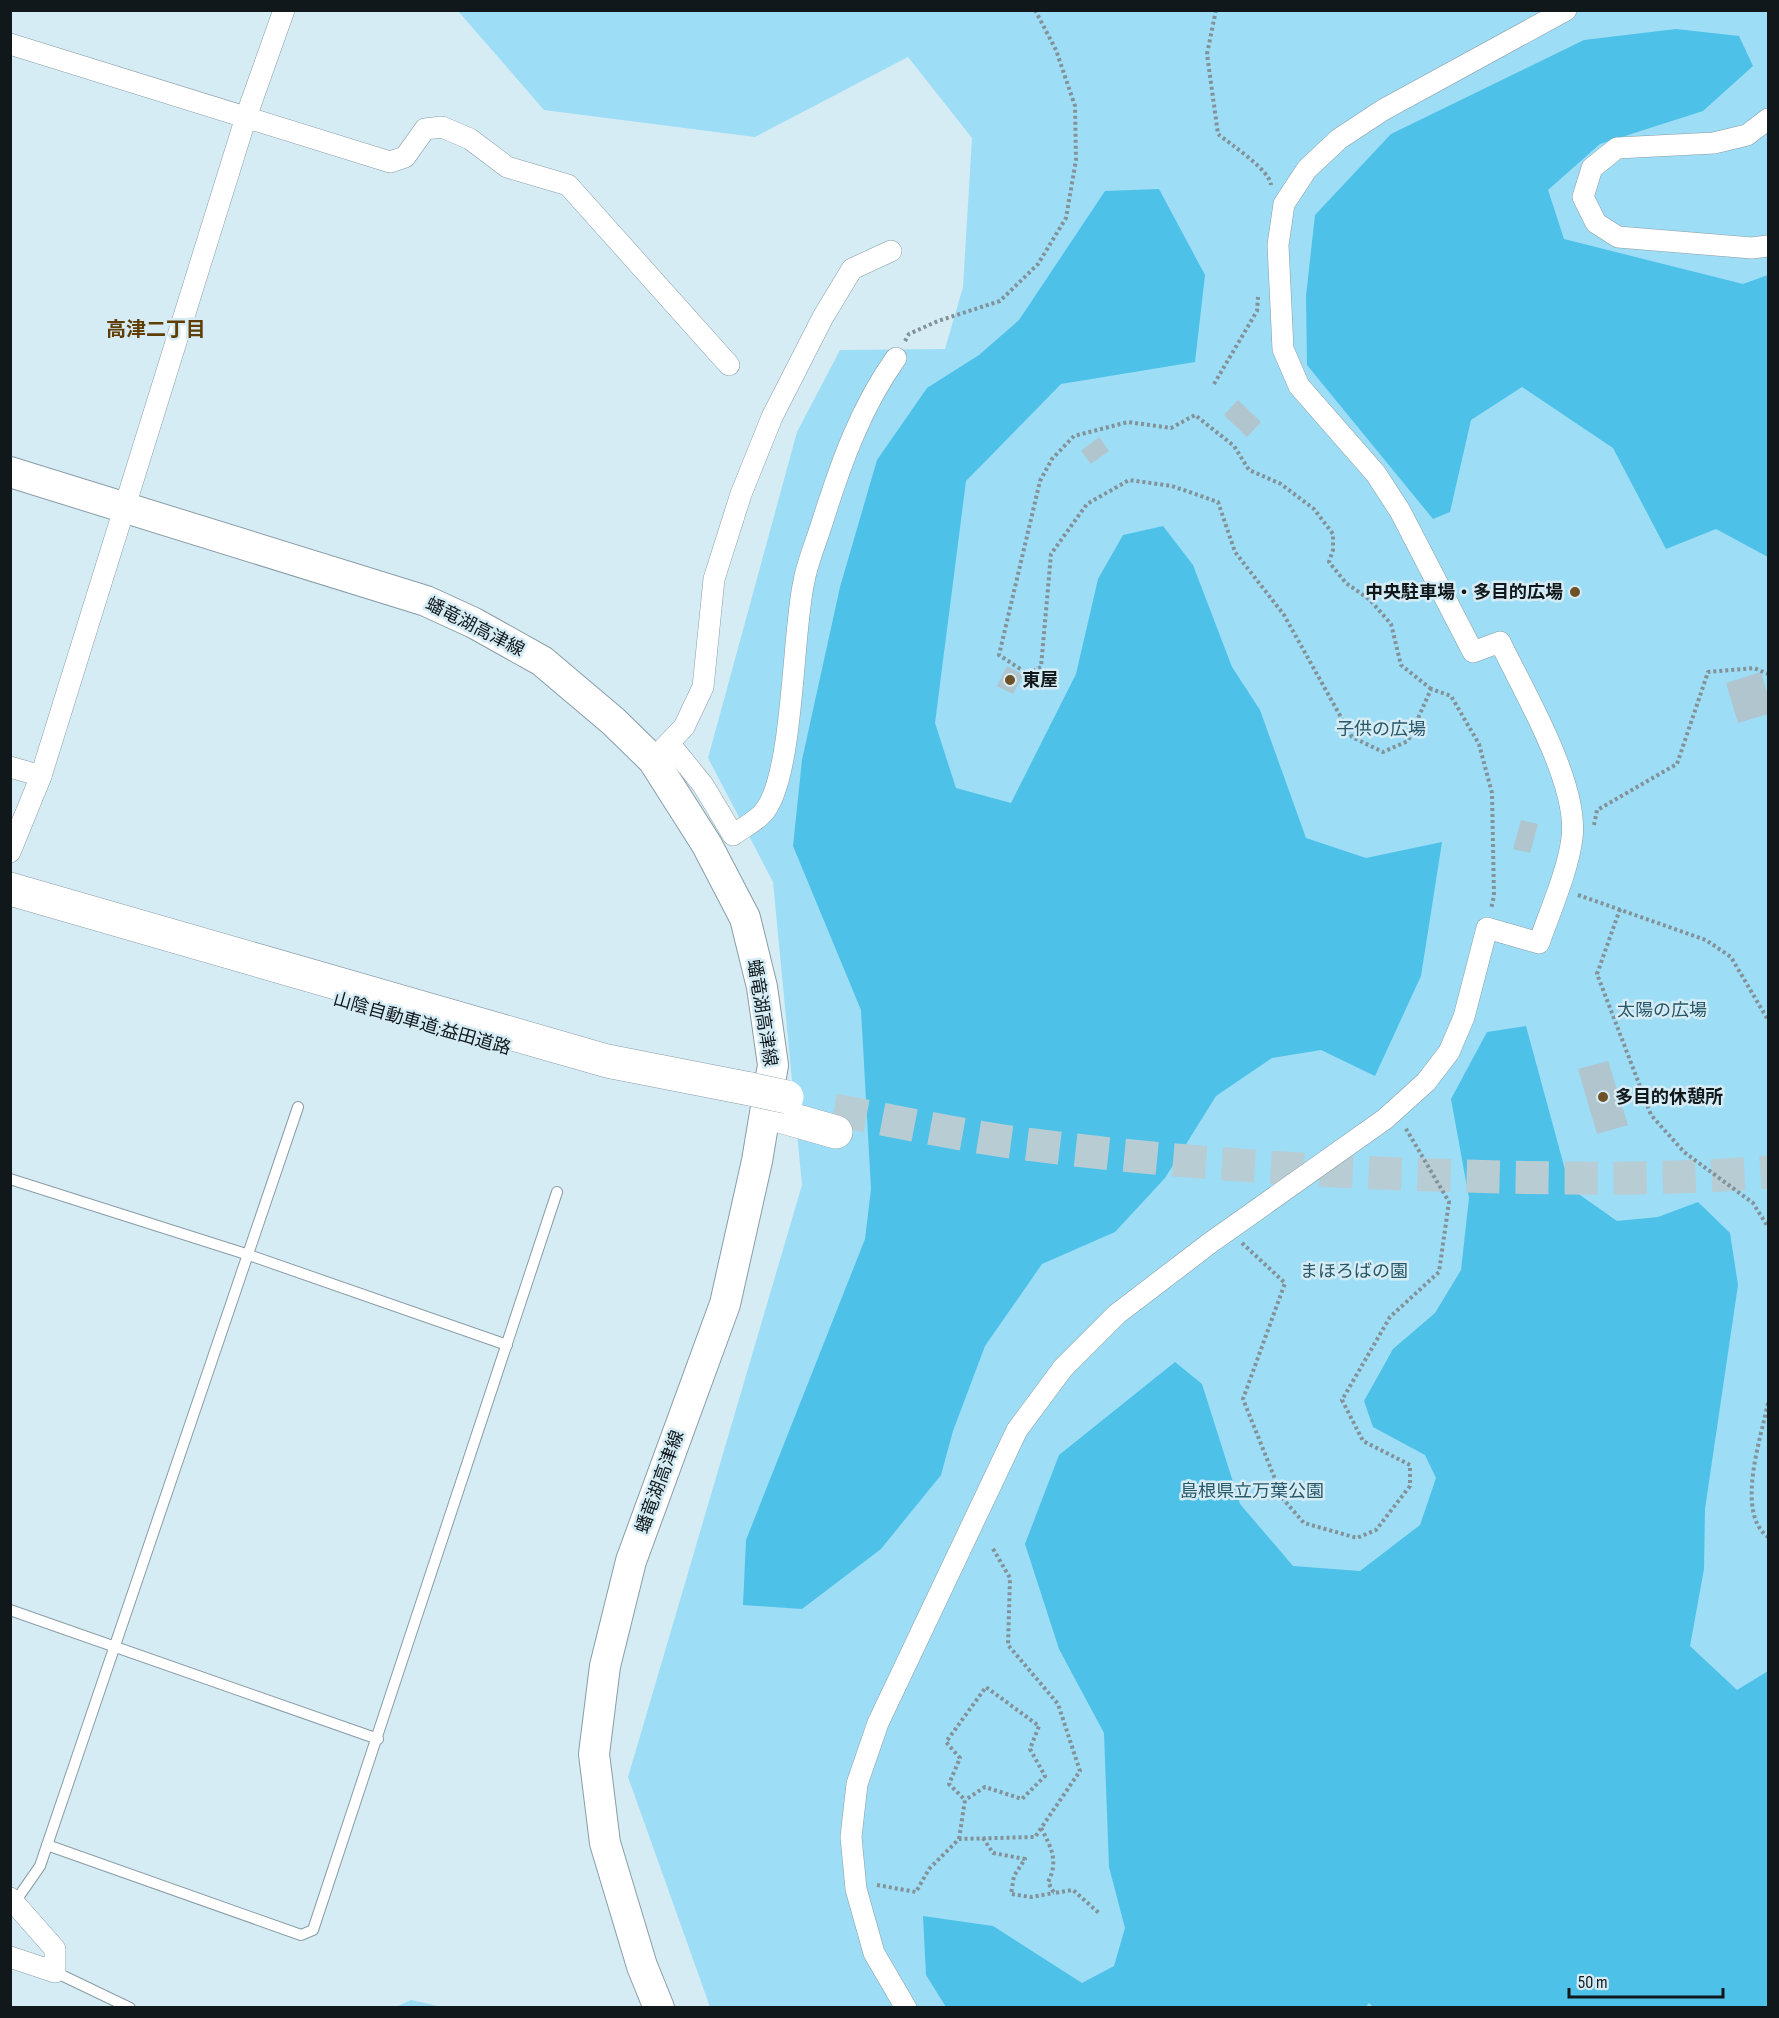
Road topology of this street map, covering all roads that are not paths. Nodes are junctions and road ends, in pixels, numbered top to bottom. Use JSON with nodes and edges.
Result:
{"nodes":[{"id":1,"x":284,"y":10,"type":"edge"},
{"id":2,"x":1566,"y":10,"type":"edge"},
{"id":3,"x":10,"y":44,"type":"edge"},
{"id":4,"x":246,"y":117,"type":"junction"},
{"id":5,"x":1768,"y":119,"type":"edge"},
{"id":6,"x":1768,"y":246,"type":"edge"},
{"id":7,"x":891,"y":251,"type":"dead end"},
{"id":8,"x":896,"y":358,"type":"road end"},
{"id":9,"x":729,"y":365,"type":"dead end"},
{"id":10,"x":10,"y":472,"type":"edge"},
{"id":11,"x":124,"y":507,"type":"junction"},
{"id":12,"x":661,"y":751,"type":"junction"},
{"id":13,"x":10,"y":767,"type":"edge"},
{"id":14,"x":41,"y":776,"type":"junction"},
{"id":15,"x":10,"y":852,"type":"edge"},
{"id":16,"x":10,"y":889,"type":"edge"},
{"id":17,"x":10,"y":907,"type":"edge"},
{"id":18,"x":748,"y":1099,"type":"junction"},
{"id":19,"x":298,"y":1107,"type":"dead end"},
{"id":20,"x":835,"y":1121,"type":"tunnel mouth"},
{"id":21,"x":10,"y":1179,"type":"edge"},
{"id":22,"x":557,"y":1192,"type":"dead end"},
{"id":23,"x":249,"y":1255,"type":"junction"},
{"id":24,"x":507,"y":1345,"type":"junction"},
{"id":25,"x":10,"y":1610,"type":"edge"},
{"id":26,"x":117,"y":1646,"type":"junction"},
{"id":27,"x":378,"y":1739,"type":"junction"},
{"id":28,"x":47,"y":1845,"type":"junction"},
{"id":29,"x":13,"y":1900,"type":"edge"},
{"id":30,"x":10,"y":1957,"type":"edge"},
{"id":31,"x":55,"y":1972,"type":"junction"},
{"id":32,"x":128,"y":2007,"type":"edge"},
{"id":33,"x":659,"y":2007,"type":"edge"},
{"id":34,"x":906,"y":2007,"type":"edge"}],
"edges":[{"from":1,"to":4,"type":"street"},
{"from":2,"to":34,"type":"street"},
{"from":3,"to":4,"type":"street"},
{"from":4,"to":9,"type":"street"},
{"from":4,"to":11,"type":"street"},
{"from":5,"to":6,"type":"street"},
{"from":7,"to":12,"type":"street"},
{"from":8,"to":12,"type":"street"},
{"from":10,"to":11,"type":"main road","name":"蟠竜湖高津線"},
{"from":11,"to":12,"type":"main road","name":"蟠竜湖高津線"},
{"from":11,"to":14,"type":"street"},
{"from":12,"to":33,"type":"main road","name":"蟠竜湖高津線"},
{"from":13,"to":14,"type":"street"},
{"from":14,"to":15,"type":"street"},
{"from":16,"to":18,"type":"highway","name":"山陰自動車道;益田道路"},
{"from":17,"to":18,"type":"highway","name":"山陰自動車道;益田道路"},
{"from":18,"to":20,"type":"highway","name":"山陰自動車道;益田道路"},
{"from":19,"to":23,"type":"lane"},
{"from":21,"to":23,"type":"lane"},
{"from":22,"to":24,"type":"lane"},
{"from":23,"to":24,"type":"lane"},
{"from":23,"to":26,"type":"lane"},
{"from":24,"to":27,"type":"lane"},
{"from":25,"to":26,"type":"lane"},
{"from":26,"to":27,"type":"lane"},
{"from":26,"to":28,"type":"lane"},
{"from":27,"to":28,"type":"lane"},
{"from":28,"to":29,"type":"lane"},
{"from":29,"to":31,"type":"street"},
{"from":30,"to":31,"type":"street"},
{"from":31,"to":32,"type":"lane"}]}
